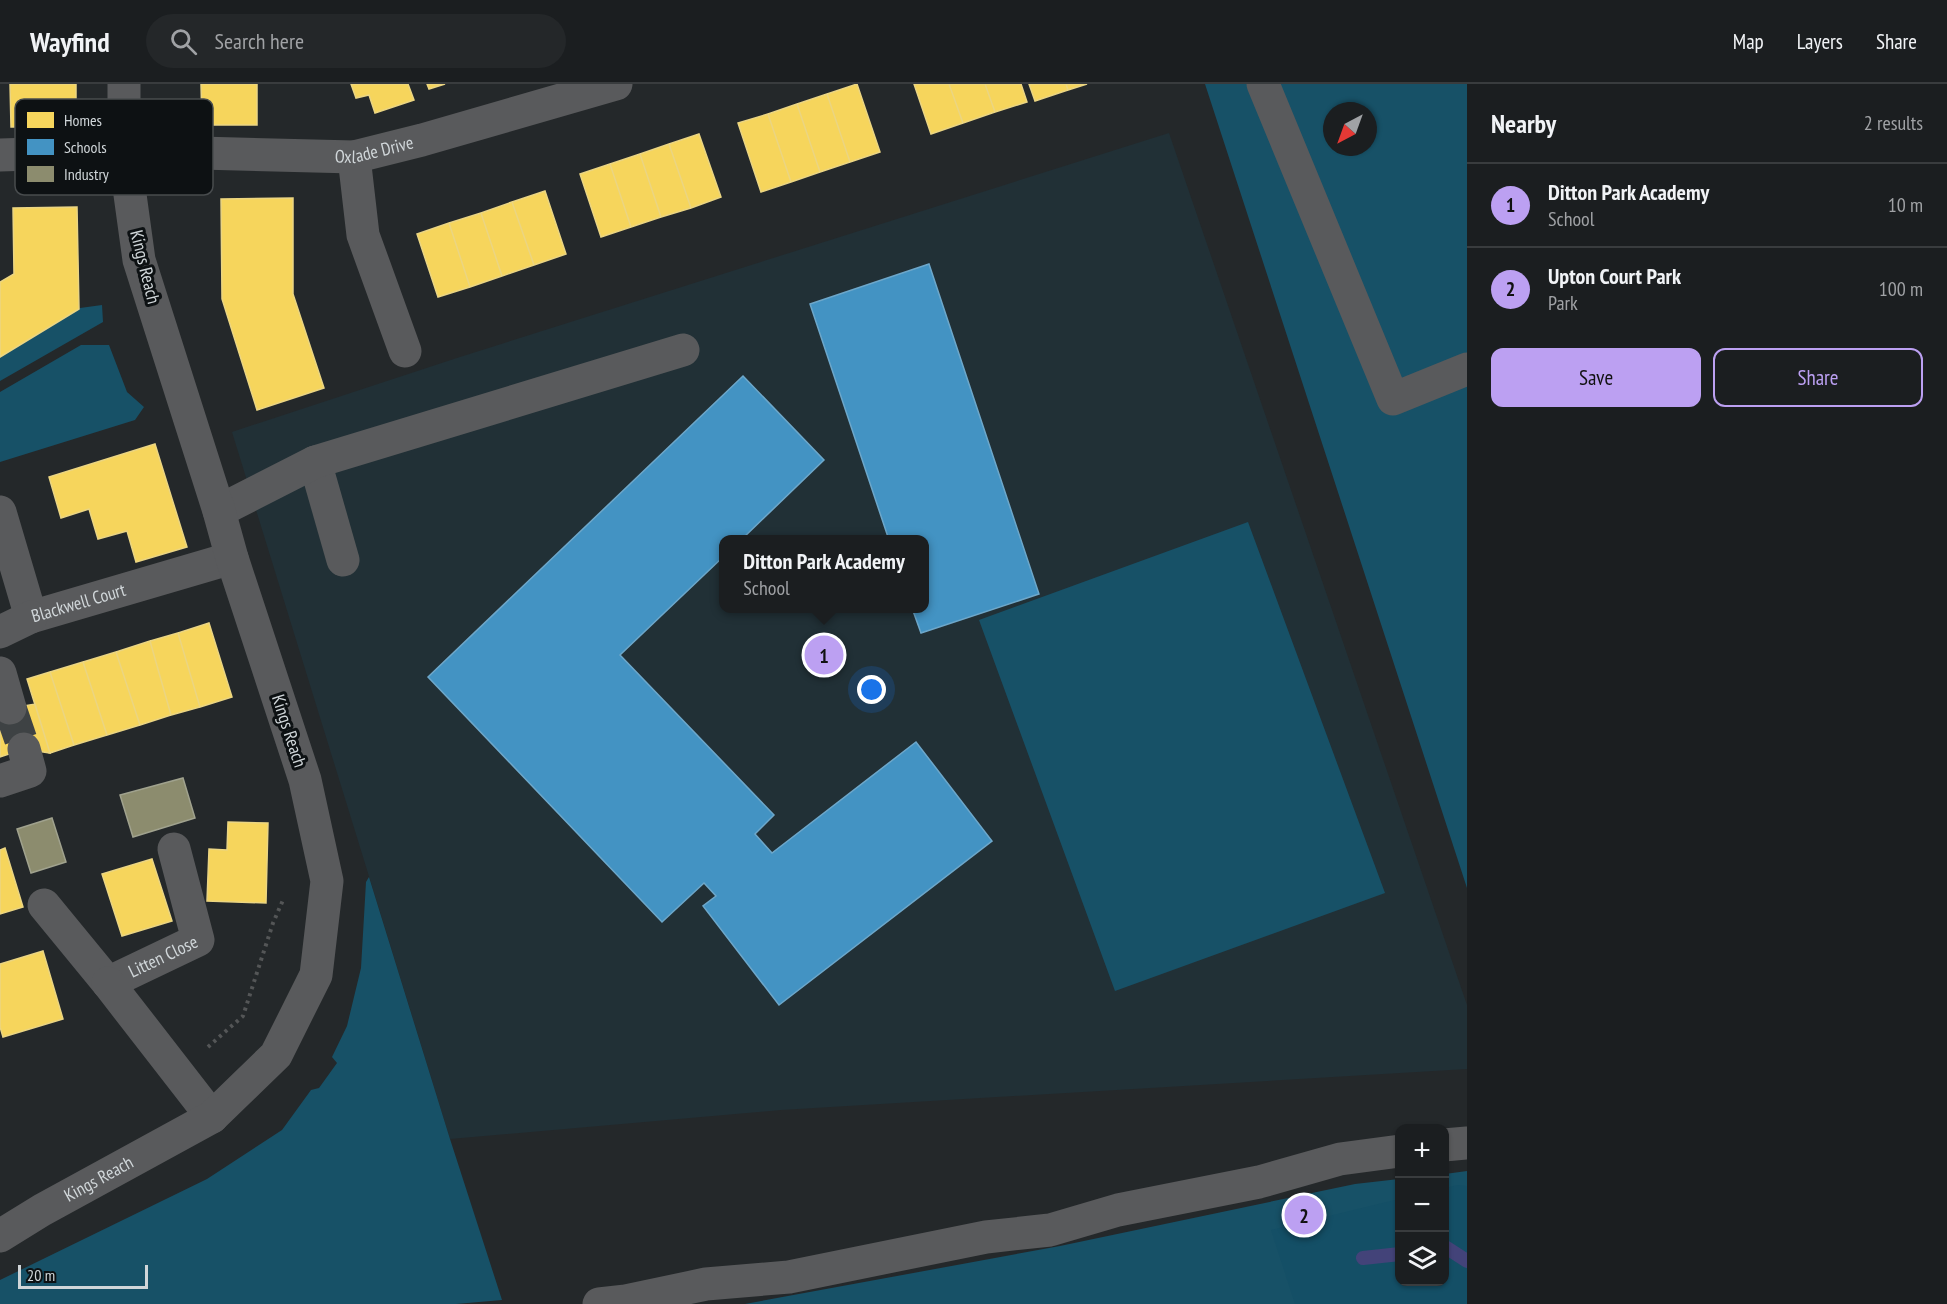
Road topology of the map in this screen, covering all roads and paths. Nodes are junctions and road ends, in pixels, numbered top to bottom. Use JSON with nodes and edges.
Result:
{"nodes":[{"id":1,"x":616,"y":84,"type":"edge"},
{"id":2,"x":1263,"y":84,"type":"edge"},
{"id":3,"x":213,"y":153,"type":"edge"},
{"id":4,"x":0,"y":155,"type":"edge"},
{"id":5,"x":15,"y":155,"type":"edge"},
{"id":6,"x":354,"y":157,"type":"junction"},
{"id":7,"x":130,"y":195,"type":"edge"},
{"id":8,"x":683,"y":350,"type":"dead end"},
{"id":9,"x":405,"y":351,"type":"dead end"},
{"id":10,"x":1467,"y":369,"type":"edge"},
{"id":11,"x":315,"y":462,"type":"junction"},
{"id":12,"x":219,"y":511,"type":"junction"},
{"id":13,"x":0,"y":512,"type":"edge"},
{"id":14,"x":232,"y":558,"type":"junction"},
{"id":15,"x":344,"y":560,"type":"dead end"},
{"id":16,"x":30,"y":617,"type":"junction"},
{"id":17,"x":0,"y":632,"type":"edge"},
{"id":18,"x":0,"y":673,"type":"edge"},
{"id":19,"x":10,"y":708,"type":"tunnel mouth"},
{"id":20,"x":24,"y":749,"type":"tunnel mouth"},
{"id":21,"x":0,"y":781,"type":"edge"},
{"id":22,"x":174,"y":849,"type":"dead end"},
{"id":23,"x":44,"y":904,"type":"dead end"},
{"id":24,"x":108,"y":983,"type":"junction"},
{"id":25,"x":212,"y":1118,"type":"junction"},
{"id":26,"x":1467,"y":1143,"type":"edge"},
{"id":27,"x":1449,"y":1145,"type":"edge"},
{"id":28,"x":1395,"y":1152,"type":"edge"},
{"id":29,"x":0,"y":1236,"type":"edge"},
{"id":30,"x":599,"y":1304,"type":"edge"}],
"edges":[{"from":1,"to":6,"type":"street","name":"Oxlade Drive"},
{"from":2,"to":10,"type":"street"},
{"from":3,"to":6,"type":"street","name":"Oxlade Drive"},
{"from":4,"to":5,"type":"street","name":"Oxlade Drive"},
{"from":6,"to":9,"type":"street"},
{"from":7,"to":12,"type":"street","name":"Kings Reach"},
{"from":8,"to":11,"type":"street"},
{"from":11,"to":12,"type":"street"},
{"from":11,"to":15,"type":"street"},
{"from":12,"to":14,"type":"street","name":"Kings Reach"},
{"from":13,"to":16,"type":"street","name":"Blackwell Court"},
{"from":14,"to":16,"type":"street","name":"Blackwell Court"},
{"from":14,"to":25,"type":"street","name":"Kings Reach"},
{"from":16,"to":17,"type":"street"},
{"from":18,"to":19,"type":"street"},
{"from":20,"to":21,"type":"street"},
{"from":22,"to":24,"type":"street","name":"Litten Close"},
{"from":23,"to":24,"type":"street","name":"Litten Close"},
{"from":24,"to":25,"type":"street","name":"Litten Close"},
{"from":25,"to":29,"type":"street","name":"Kings Reach"},
{"from":26,"to":27,"type":"street"},
{"from":28,"to":30,"type":"street"}]}
